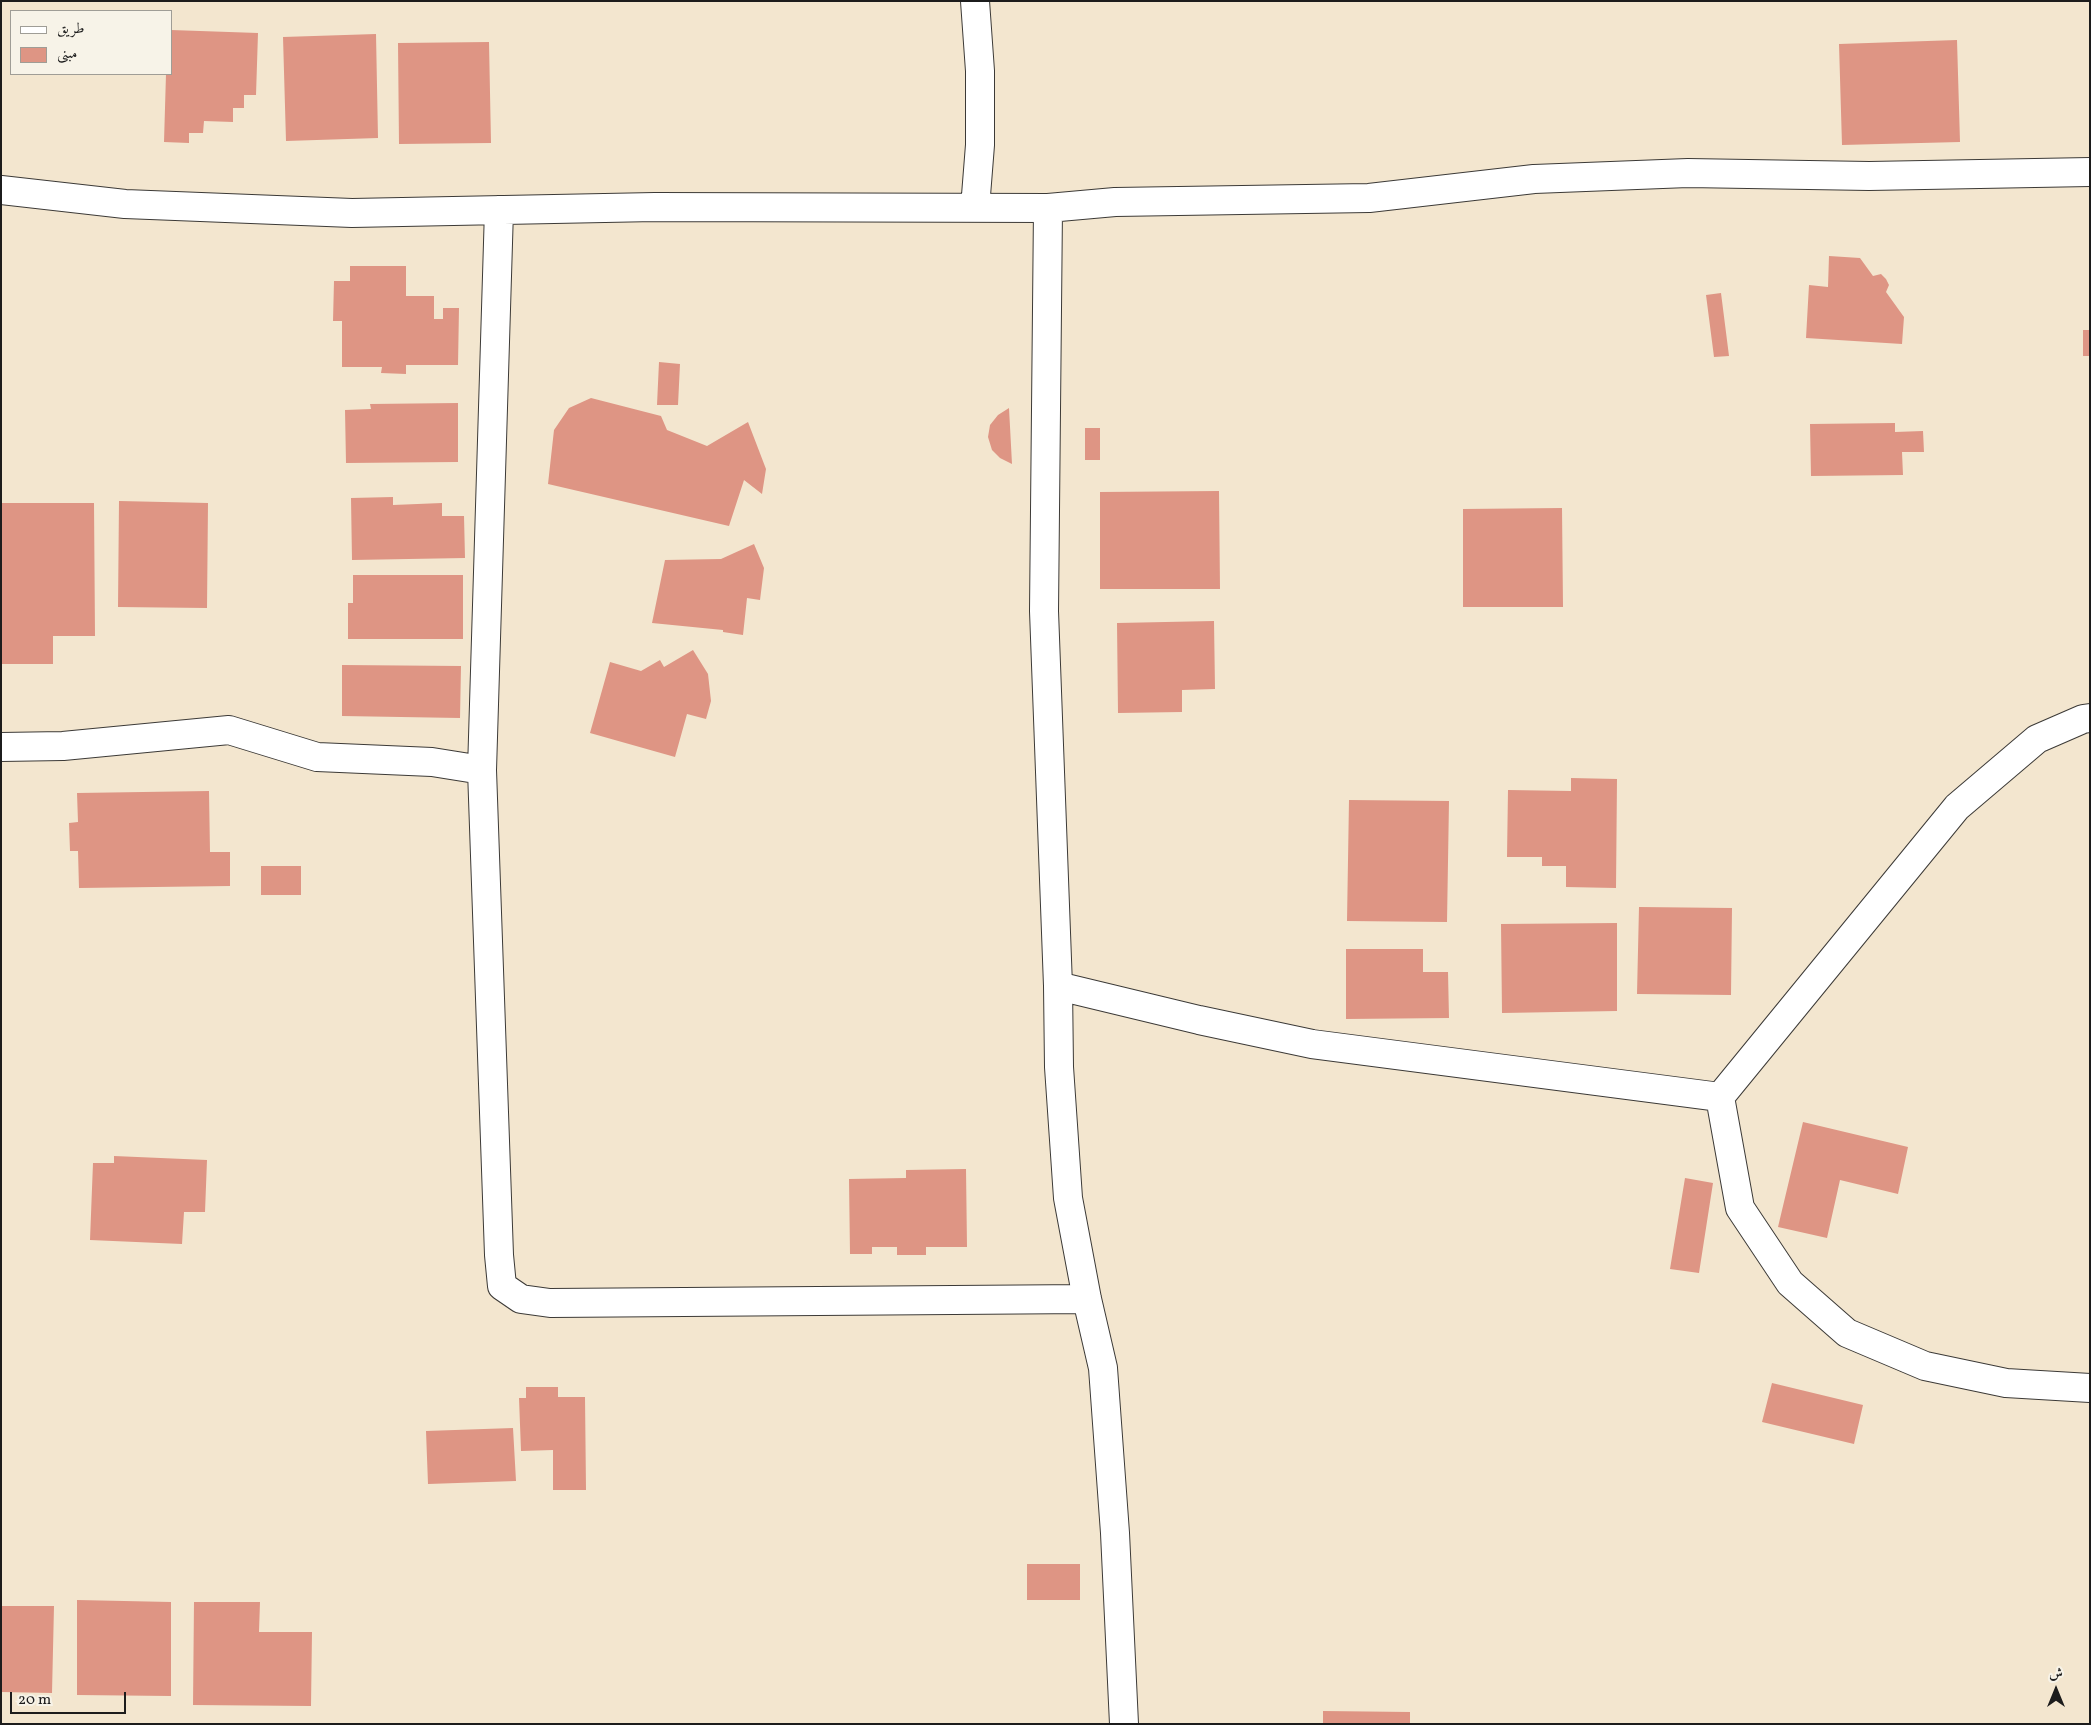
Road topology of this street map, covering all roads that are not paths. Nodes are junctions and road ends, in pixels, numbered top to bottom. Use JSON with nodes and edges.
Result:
{"nodes":[{"id":1,"x":975,"y":1,"type":"edge"},
{"id":2,"x":2090,"y":172,"type":"edge"},
{"id":3,"x":1,"y":190,"type":"edge"},
{"id":4,"x":976,"y":208,"type":"junction"},
{"id":5,"x":1048,"y":208,"type":"junction"},
{"id":6,"x":499,"y":210,"type":"junction"},
{"id":7,"x":2090,"y":718,"type":"edge"},
{"id":8,"x":1,"y":746,"type":"edge"},
{"id":9,"x":482,"y":770,"type":"junction"},
{"id":10,"x":1058,"y":986,"type":"junction"},
{"id":11,"x":1720,"y":1097,"type":"junction"},
{"id":12,"x":1087,"y":1299,"type":"junction"},
{"id":13,"x":2090,"y":1388,"type":"edge"},
{"id":14,"x":1124,"y":1724,"type":"edge"}],
"edges":[{"from":1,"to":4,"type":"street"},
{"from":2,"to":5,"type":"street"},
{"from":3,"to":6,"type":"street"},
{"from":4,"to":5,"type":"street"},
{"from":4,"to":6,"type":"street"},
{"from":5,"to":10,"type":"street"},
{"from":6,"to":9,"type":"street"},
{"from":7,"to":11,"type":"street"},
{"from":8,"to":9,"type":"street"},
{"from":9,"to":12,"type":"street"},
{"from":10,"to":11,"type":"street"},
{"from":10,"to":12,"type":"street"},
{"from":11,"to":13,"type":"street"},
{"from":12,"to":14,"type":"street"}]}
